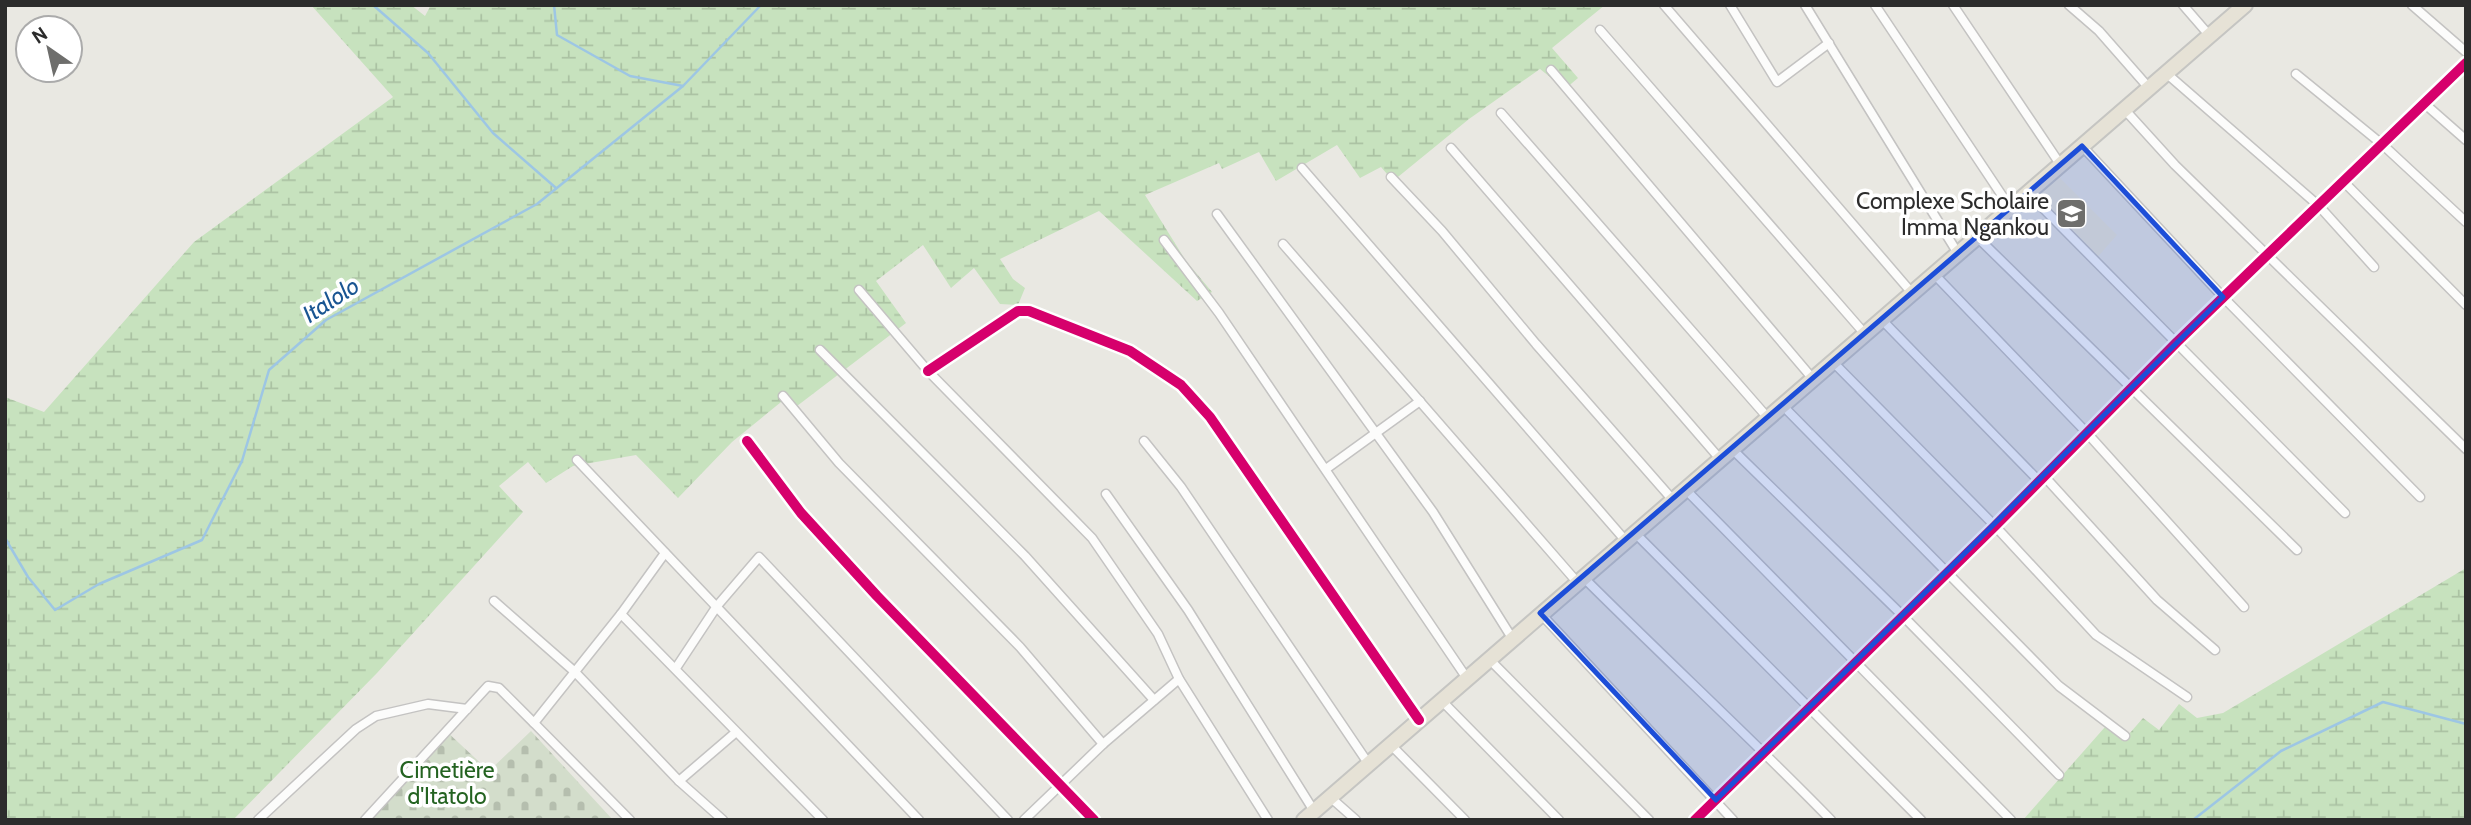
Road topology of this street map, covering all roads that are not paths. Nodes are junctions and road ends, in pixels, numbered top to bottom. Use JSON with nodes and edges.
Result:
{"nodes":[{"id":1,"x":1664,"y":5,"type":"edge"},
{"id":2,"x":1730,"y":5,"type":"edge"},
{"id":3,"x":1805,"y":5,"type":"edge"},
{"id":4,"x":1875,"y":5,"type":"edge"},
{"id":5,"x":1953,"y":5,"type":"edge"},
{"id":6,"x":2069,"y":5,"type":"edge"},
{"id":7,"x":2183,"y":5,"type":"edge"},
{"id":8,"x":2245,"y":5,"type":"edge"},
{"id":9,"x":2412,"y":5,"type":"edge"},
{"id":10,"x":1600,"y":30,"type":"dead end"},
{"id":11,"x":2209,"y":35,"type":"junction"},
{"id":12,"x":1829,"y":43,"type":"junction"},
{"id":13,"x":2466,"y":52,"type":"edge"},
{"id":14,"x":2466,"y":63,"type":"edge"},
{"id":15,"x":1551,"y":70,"type":"dead end"},
{"id":16,"x":2166,"y":73,"type":"junction"},
{"id":17,"x":2297,"y":74,"type":"dead end"},
{"id":18,"x":2149,"y":88,"type":"junction"},
{"id":19,"x":2425,"y":104,"type":"junction"},
{"id":20,"x":2125,"y":110,"type":"junction"},
{"id":21,"x":1501,"y":113,"type":"dead end"},
{"id":22,"x":2466,"y":140,"type":"edge"},
{"id":23,"x":2383,"y":145,"type":"junction"},
{"id":24,"x":2082,"y":146,"type":"junction"},
{"id":25,"x":1451,"y":148,"type":"dead end"},
{"id":26,"x":2060,"y":164,"type":"junction"},
{"id":27,"x":1302,"y":168,"type":"dead end"},
{"id":28,"x":1391,"y":177,"type":"dead end"},
{"id":29,"x":2344,"y":182,"type":"junction"},
{"id":30,"x":2027,"y":192,"type":"junction"},
{"id":31,"x":2009,"y":206,"type":"junction"},
{"id":32,"x":2319,"y":206,"type":"junction"},
{"id":33,"x":1217,"y":214,"type":"dead end"},
{"id":34,"x":2466,"y":222,"type":"edge"},
{"id":35,"x":1976,"y":236,"type":"junction"},
{"id":36,"x":1164,"y":240,"type":"dead end"},
{"id":37,"x":1283,"y":244,"type":"dead end"},
{"id":38,"x":1957,"y":252,"type":"junction"},
{"id":39,"x":2269,"y":255,"type":"junction"},
{"id":40,"x":2374,"y":267,"type":"dead end"},
{"id":41,"x":1933,"y":273,"type":"junction"},
{"id":42,"x":859,"y":290,"type":"dead end"},
{"id":43,"x":1912,"y":293,"type":"junction"},
{"id":44,"x":2223,"y":297,"type":"junction"},
{"id":45,"x":2466,"y":305,"type":"edge"},
{"id":46,"x":1882,"y":320,"type":"junction"},
{"id":47,"x":1865,"y":334,"type":"junction"},
{"id":48,"x":2177,"y":342,"type":"junction"},
{"id":49,"x":820,"y":351,"type":"dead end"},
{"id":50,"x":1833,"y":362,"type":"junction"},
{"id":51,"x":928,"y":372,"type":"junction"},
{"id":52,"x":1813,"y":379,"type":"junction"},
{"id":53,"x":2131,"y":387,"type":"junction"},
{"id":54,"x":783,"y":396,"type":"dead end"},
{"id":55,"x":1420,"y":401,"type":"junction"},
{"id":56,"x":1783,"y":406,"type":"junction"},
{"id":57,"x":1768,"y":418,"type":"junction"},
{"id":58,"x":1377,"y":433,"type":"junction"},
{"id":59,"x":2087,"y":433,"type":"junction"},
{"id":60,"x":1144,"y":440,"type":"dead end"},
{"id":61,"x":747,"y":441,"type":"dead end"},
{"id":62,"x":1732,"y":449,"type":"junction"},
{"id":63,"x":2466,"y":449,"type":"edge"},
{"id":64,"x":1720,"y":459,"type":"junction"},
{"id":65,"x":577,"y":460,"type":"dead end"},
{"id":66,"x":1326,"y":469,"type":"junction"},
{"id":67,"x":2042,"y":478,"type":"junction"},
{"id":68,"x":1685,"y":489,"type":"junction"},
{"id":69,"x":1106,"y":494,"type":"dead end"},
{"id":70,"x":2420,"y":496,"type":"dead end"},
{"id":71,"x":1672,"y":499,"type":"junction"},
{"id":72,"x":2345,"y":513,"type":"dead end"},
{"id":73,"x":1995,"y":526,"type":"junction"},
{"id":74,"x":1629,"y":536,"type":"junction"},
{"id":75,"x":2297,"y":550,"type":"dead end"},
{"id":76,"x":665,"y":553,"type":"junction"},
{"id":77,"x":1947,"y":572,"type":"junction"},
{"id":78,"x":1580,"y":580,"type":"junction"},
{"id":79,"x":494,"y":601,"type":"dead end"},
{"id":80,"x":717,"y":606,"type":"junction"},
{"id":81,"x":2244,"y":607,"type":"dead end"},
{"id":82,"x":1540,"y":613,"type":"junction"},
{"id":83,"x":621,"y":614,"type":"junction"},
{"id":84,"x":1902,"y":615,"type":"junction"},
{"id":85,"x":1512,"y":638,"type":"junction"},
{"id":86,"x":2215,"y":650,"type":"dead end"},
{"id":87,"x":1488,"y":658,"type":"junction"},
{"id":88,"x":1857,"y":662,"type":"junction"},
{"id":89,"x":676,"y":668,"type":"junction"},
{"id":90,"x":575,"y":673,"type":"junction"},
{"id":91,"x":1466,"y":677,"type":"junction"},
{"id":92,"x":1179,"y":679,"type":"junction"},
{"id":93,"x":2187,"y":697,"type":"dead end"},
{"id":94,"x":1441,"y":700,"type":"junction"},
{"id":95,"x":1154,"y":701,"type":"junction"},
{"id":96,"x":467,"y":709,"type":"junction"},
{"id":97,"x":1809,"y":709,"type":"junction"},
{"id":98,"x":1419,"y":720,"type":"junction"},
{"id":99,"x":534,"y":723,"type":"junction"},
{"id":100,"x":735,"y":733,"type":"junction"},
{"id":101,"x":2126,"y":736,"type":"dead end"},
{"id":102,"x":1103,"y":744,"type":"junction"},
{"id":103,"x":1390,"y":744,"type":"junction"},
{"id":104,"x":1765,"y":751,"type":"junction"},
{"id":105,"x":1368,"y":763,"type":"junction"},
{"id":106,"x":2059,"y":775,"type":"dead end"},
{"id":107,"x":679,"y":781,"type":"junction"},
{"id":108,"x":1061,"y":784,"type":"junction"},
{"id":109,"x":1330,"y":797,"type":"junction"},
{"id":110,"x":1716,"y":800,"type":"junction"},
{"id":111,"x":715,"y":812,"type":"junction"},
{"id":112,"x":1309,"y":815,"type":"edge"},
{"id":113,"x":258,"y":820,"type":"edge"},
{"id":114,"x":365,"y":820,"type":"edge"},
{"id":115,"x":630,"y":820,"type":"edge"},
{"id":116,"x":707,"y":820,"type":"edge"},
{"id":117,"x":723,"y":820,"type":"edge"},
{"id":118,"x":823,"y":820,"type":"edge"},
{"id":119,"x":919,"y":820,"type":"edge"},
{"id":120,"x":1008,"y":820,"type":"edge"},
{"id":121,"x":1024,"y":820,"type":"edge"},
{"id":122,"x":1094,"y":820,"type":"edge"},
{"id":123,"x":1268,"y":820,"type":"edge"},
{"id":124,"x":1356,"y":820,"type":"edge"},
{"id":125,"x":1465,"y":820,"type":"edge"},
{"id":126,"x":1559,"y":820,"type":"edge"},
{"id":127,"x":1649,"y":820,"type":"edge"},
{"id":128,"x":1695,"y":820,"type":"edge"},
{"id":129,"x":1733,"y":820,"type":"edge"},
{"id":130,"x":1831,"y":820,"type":"edge"},
{"id":131,"x":1921,"y":820,"type":"edge"},
{"id":132,"x":2011,"y":820,"type":"edge"}],
"edges":[{"from":1,"to":43,"type":"street"},
{"from":2,"to":12,"type":"street"},
{"from":3,"to":12,"type":"street"},
{"from":4,"to":31,"type":"street"},
{"from":5,"to":26,"type":"street"},
{"from":6,"to":18,"type":"street"},
{"from":7,"to":11,"type":"street"},
{"from":8,"to":11,"type":"highway"},
{"from":9,"to":13,"type":"street"},
{"from":10,"to":47,"type":"street"},
{"from":11,"to":16,"type":"highway"},
{"from":12,"to":38,"type":"street"},
{"from":14,"to":19,"type":"street"},
{"from":15,"to":52,"type":"street"},
{"from":16,"to":18,"type":"highway"},
{"from":16,"to":32,"type":"street"},
{"from":17,"to":23,"type":"street"},
{"from":18,"to":20,"type":"highway"},
{"from":19,"to":22,"type":"street"},
{"from":19,"to":23,"type":"street"},
{"from":20,"to":24,"type":"highway"},
{"from":20,"to":39,"type":"street"},
{"from":21,"to":57,"type":"street"},
{"from":23,"to":29,"type":"street"},
{"from":23,"to":34,"type":"street"},
{"from":24,"to":26,"type":"highway"},
{"from":24,"to":44,"type":"street"},
{"from":25,"to":64,"type":"street"},
{"from":26,"to":30,"type":"highway"},
{"from":27,"to":74,"type":"street"},
{"from":28,"to":71,"type":"street"},
{"from":29,"to":32,"type":"street"},
{"from":29,"to":45,"type":"street"},
{"from":30,"to":31,"type":"highway"},
{"from":30,"to":48,"type":"street"},
{"from":31,"to":35,"type":"highway"},
{"from":32,"to":39,"type":"street"},
{"from":32,"to":40,"type":"street"},
{"from":33,"to":58,"type":"street"},
{"from":35,"to":38,"type":"highway"},
{"from":35,"to":53,"type":"street"},
{"from":36,"to":66,"type":"street"},
{"from":37,"to":55,"type":"street"},
{"from":38,"to":41,"type":"highway"},
{"from":39,"to":44,"type":"street"},
{"from":39,"to":63,"type":"street"},
{"from":41,"to":43,"type":"highway"},
{"from":41,"to":59,"type":"street"},
{"from":42,"to":51,"type":"street"},
{"from":43,"to":46,"type":"highway"},
{"from":44,"to":48,"type":"street"},
{"from":44,"to":70,"type":"street"},
{"from":46,"to":47,"type":"highway"},
{"from":46,"to":67,"type":"street"},
{"from":47,"to":50,"type":"highway"},
{"from":48,"to":53,"type":"street"},
{"from":48,"to":72,"type":"street"},
{"from":49,"to":95,"type":"street"},
{"from":50,"to":52,"type":"highway"},
{"from":50,"to":73,"type":"street"},
{"from":51,"to":92,"type":"street"},
{"from":51,"to":98,"type":"street"},
{"from":52,"to":56,"type":"highway"},
{"from":53,"to":59,"type":"street"},
{"from":53,"to":75,"type":"street"},
{"from":54,"to":102,"type":"street"},
{"from":55,"to":58,"type":"street"},
{"from":55,"to":78,"type":"street"},
{"from":56,"to":57,"type":"highway"},
{"from":56,"to":77,"type":"street"},
{"from":57,"to":62,"type":"highway"},
{"from":58,"to":66,"type":"street"},
{"from":58,"to":85,"type":"street"},
{"from":59,"to":67,"type":"street"},
{"from":59,"to":81,"type":"street"},
{"from":60,"to":105,"type":"street"},
{"from":61,"to":108,"type":"street"},
{"from":62,"to":64,"type":"highway"},
{"from":62,"to":84,"type":"street"},
{"from":64,"to":68,"type":"highway"},
{"from":65,"to":76,"type":"street"},
{"from":66,"to":91,"type":"street"},
{"from":67,"to":73,"type":"street"},
{"from":67,"to":86,"type":"street"},
{"from":68,"to":71,"type":"highway"},
{"from":68,"to":88,"type":"street"},
{"from":69,"to":112,"type":"street"},
{"from":71,"to":74,"type":"highway"},
{"from":73,"to":77,"type":"street"},
{"from":73,"to":93,"type":"street"},
{"from":74,"to":78,"type":"highway"},
{"from":74,"to":97,"type":"street"},
{"from":76,"to":80,"type":"street"},
{"from":76,"to":83,"type":"street"},
{"from":77,"to":84,"type":"street"},
{"from":77,"to":101,"type":"street"},
{"from":78,"to":82,"type":"highway"},
{"from":78,"to":104,"type":"street"},
{"from":79,"to":90,"type":"street"},
{"from":80,"to":89,"type":"street"},
{"from":80,"to":119,"type":"street"},
{"from":80,"to":120,"type":"street"},
{"from":82,"to":85,"type":"highway"},
{"from":82,"to":110,"type":"street"},
{"from":83,"to":89,"type":"street"},
{"from":83,"to":90,"type":"street"},
{"from":84,"to":88,"type":"street"},
{"from":84,"to":106,"type":"street"},
{"from":85,"to":87,"type":"highway"},
{"from":87,"to":91,"type":"highway"},
{"from":87,"to":127,"type":"street"},
{"from":88,"to":97,"type":"street"},
{"from":88,"to":132,"type":"street"},
{"from":89,"to":100,"type":"street"},
{"from":90,"to":99,"type":"street"},
{"from":90,"to":107,"type":"street"},
{"from":91,"to":94,"type":"highway"},
{"from":92,"to":95,"type":"street"},
{"from":92,"to":123,"type":"street"},
{"from":94,"to":98,"type":"highway"},
{"from":94,"to":126,"type":"street"},
{"from":95,"to":102,"type":"street"},
{"from":96,"to":99,"type":"street"},
{"from":96,"to":113,"type":"street"},
{"from":96,"to":114,"type":"street"},
{"from":97,"to":104,"type":"street"},
{"from":97,"to":131,"type":"street"},
{"from":98,"to":103,"type":"highway"},
{"from":99,"to":115,"type":"street"},
{"from":100,"to":107,"type":"street"},
{"from":100,"to":118,"type":"street"},
{"from":102,"to":108,"type":"street"},
{"from":103,"to":105,"type":"highway"},
{"from":103,"to":125,"type":"street"},
{"from":104,"to":110,"type":"street"},
{"from":104,"to":130,"type":"street"},
{"from":105,"to":109,"type":"highway"},
{"from":107,"to":111,"type":"street"},
{"from":108,"to":121,"type":"street"},
{"from":108,"to":122,"type":"street"},
{"from":109,"to":112,"type":"highway"},
{"from":109,"to":124,"type":"street"},
{"from":110,"to":128,"type":"street"},
{"from":110,"to":129,"type":"street"},
{"from":111,"to":116,"type":"street"},
{"from":111,"to":117,"type":"street"}]}
